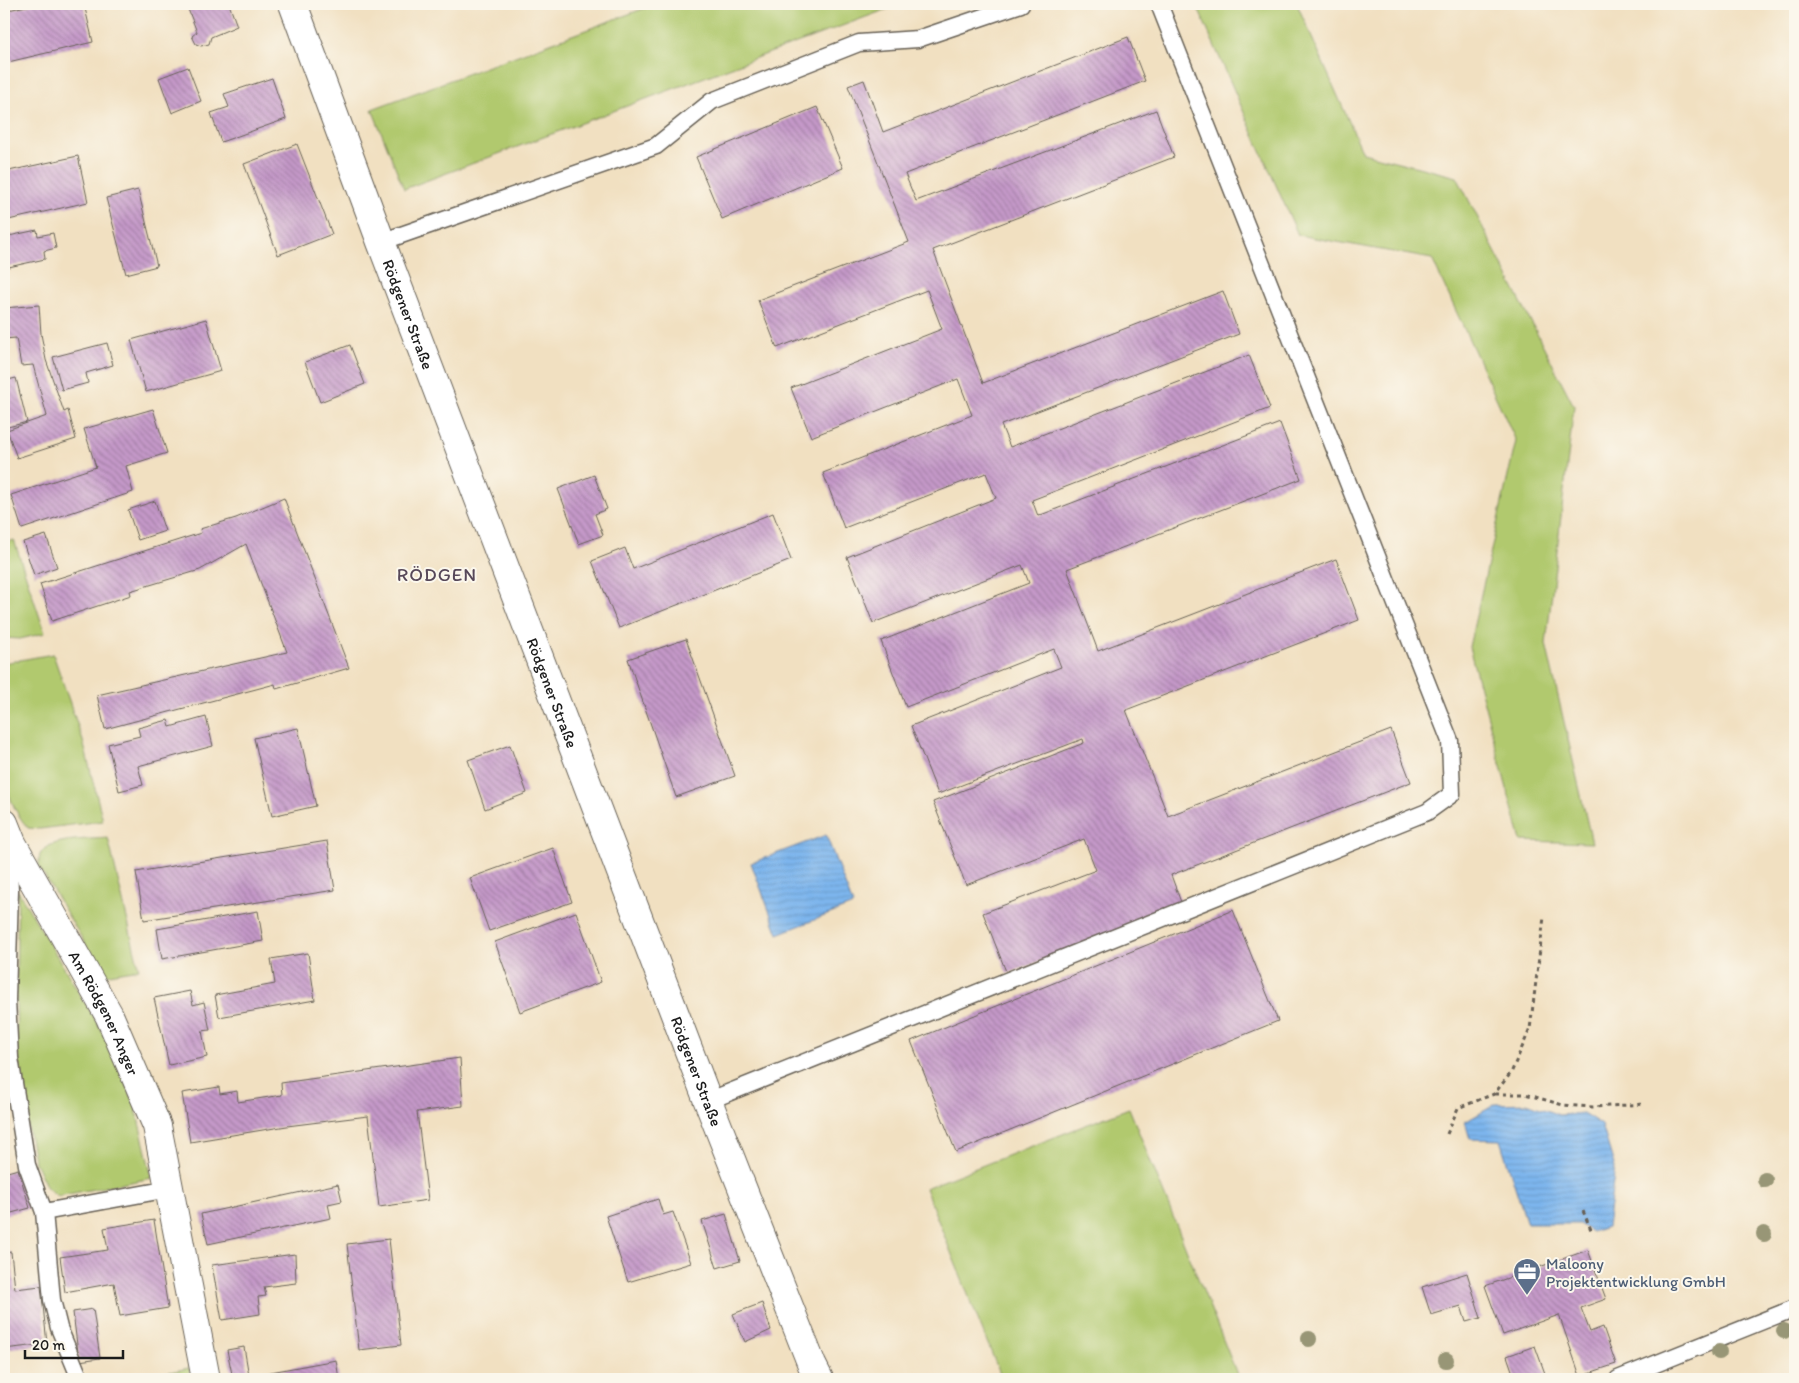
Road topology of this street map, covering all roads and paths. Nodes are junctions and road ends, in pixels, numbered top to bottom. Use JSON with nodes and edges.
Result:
{"nodes":[{"id":1,"x":293,"y":4,"type":"edge"},
{"id":2,"x":1021,"y":4,"type":"edge"},
{"id":3,"x":1159,"y":4,"type":"edge"},
{"id":4,"x":381,"y":242,"type":"junction"},
{"id":5,"x":4,"y":823,"type":"edge"},
{"id":6,"x":14,"y":848,"type":"junction"},
{"id":7,"x":1544,"y":917,"type":"dead end"},
{"id":8,"x":1494,"y":1094,"type":"junction"},
{"id":9,"x":708,"y":1101,"type":"junction"},
{"id":10,"x":1645,"y":1104,"type":"dead end"},
{"id":11,"x":1447,"y":1134,"type":"dead end"},
{"id":12,"x":169,"y":1189,"type":"junction"},
{"id":13,"x":1582,"y":1211,"type":"dead end"},
{"id":14,"x":44,"y":1212,"type":"junction"},
{"id":15,"x":1592,"y":1232,"type":"dead end"},
{"id":16,"x":1795,"y":1308,"type":"edge"},
{"id":17,"x":80,"y":1379,"type":"edge"},
{"id":18,"x":206,"y":1379,"type":"edge"},
{"id":19,"x":819,"y":1379,"type":"edge"},
{"id":20,"x":1618,"y":1379,"type":"edge"}],
"edges":[{"from":1,"to":4,"type":"street","name":"Rödgener Straße"},
{"from":2,"to":4,"type":"lane"},
{"from":3,"to":9,"type":"lane"},
{"from":4,"to":9,"type":"street","name":"Rödgener Straße"},
{"from":5,"to":6,"type":"street","name":"Am Rödgener Anger"},
{"from":6,"to":12,"type":"street","name":"Am Rödgener Anger"},
{"from":6,"to":14,"type":"lane"},
{"from":7,"to":8,"type":"path"},
{"from":8,"to":10,"type":"path"},
{"from":8,"to":11,"type":"path"},
{"from":9,"to":19,"type":"street","name":"Rödgener Straße"},
{"from":12,"to":14,"type":"lane"},
{"from":12,"to":18,"type":"street","name":"Am Rödgener Anger"},
{"from":13,"to":15,"type":"path"},
{"from":14,"to":17,"type":"lane"},
{"from":16,"to":20,"type":"lane"}]}
